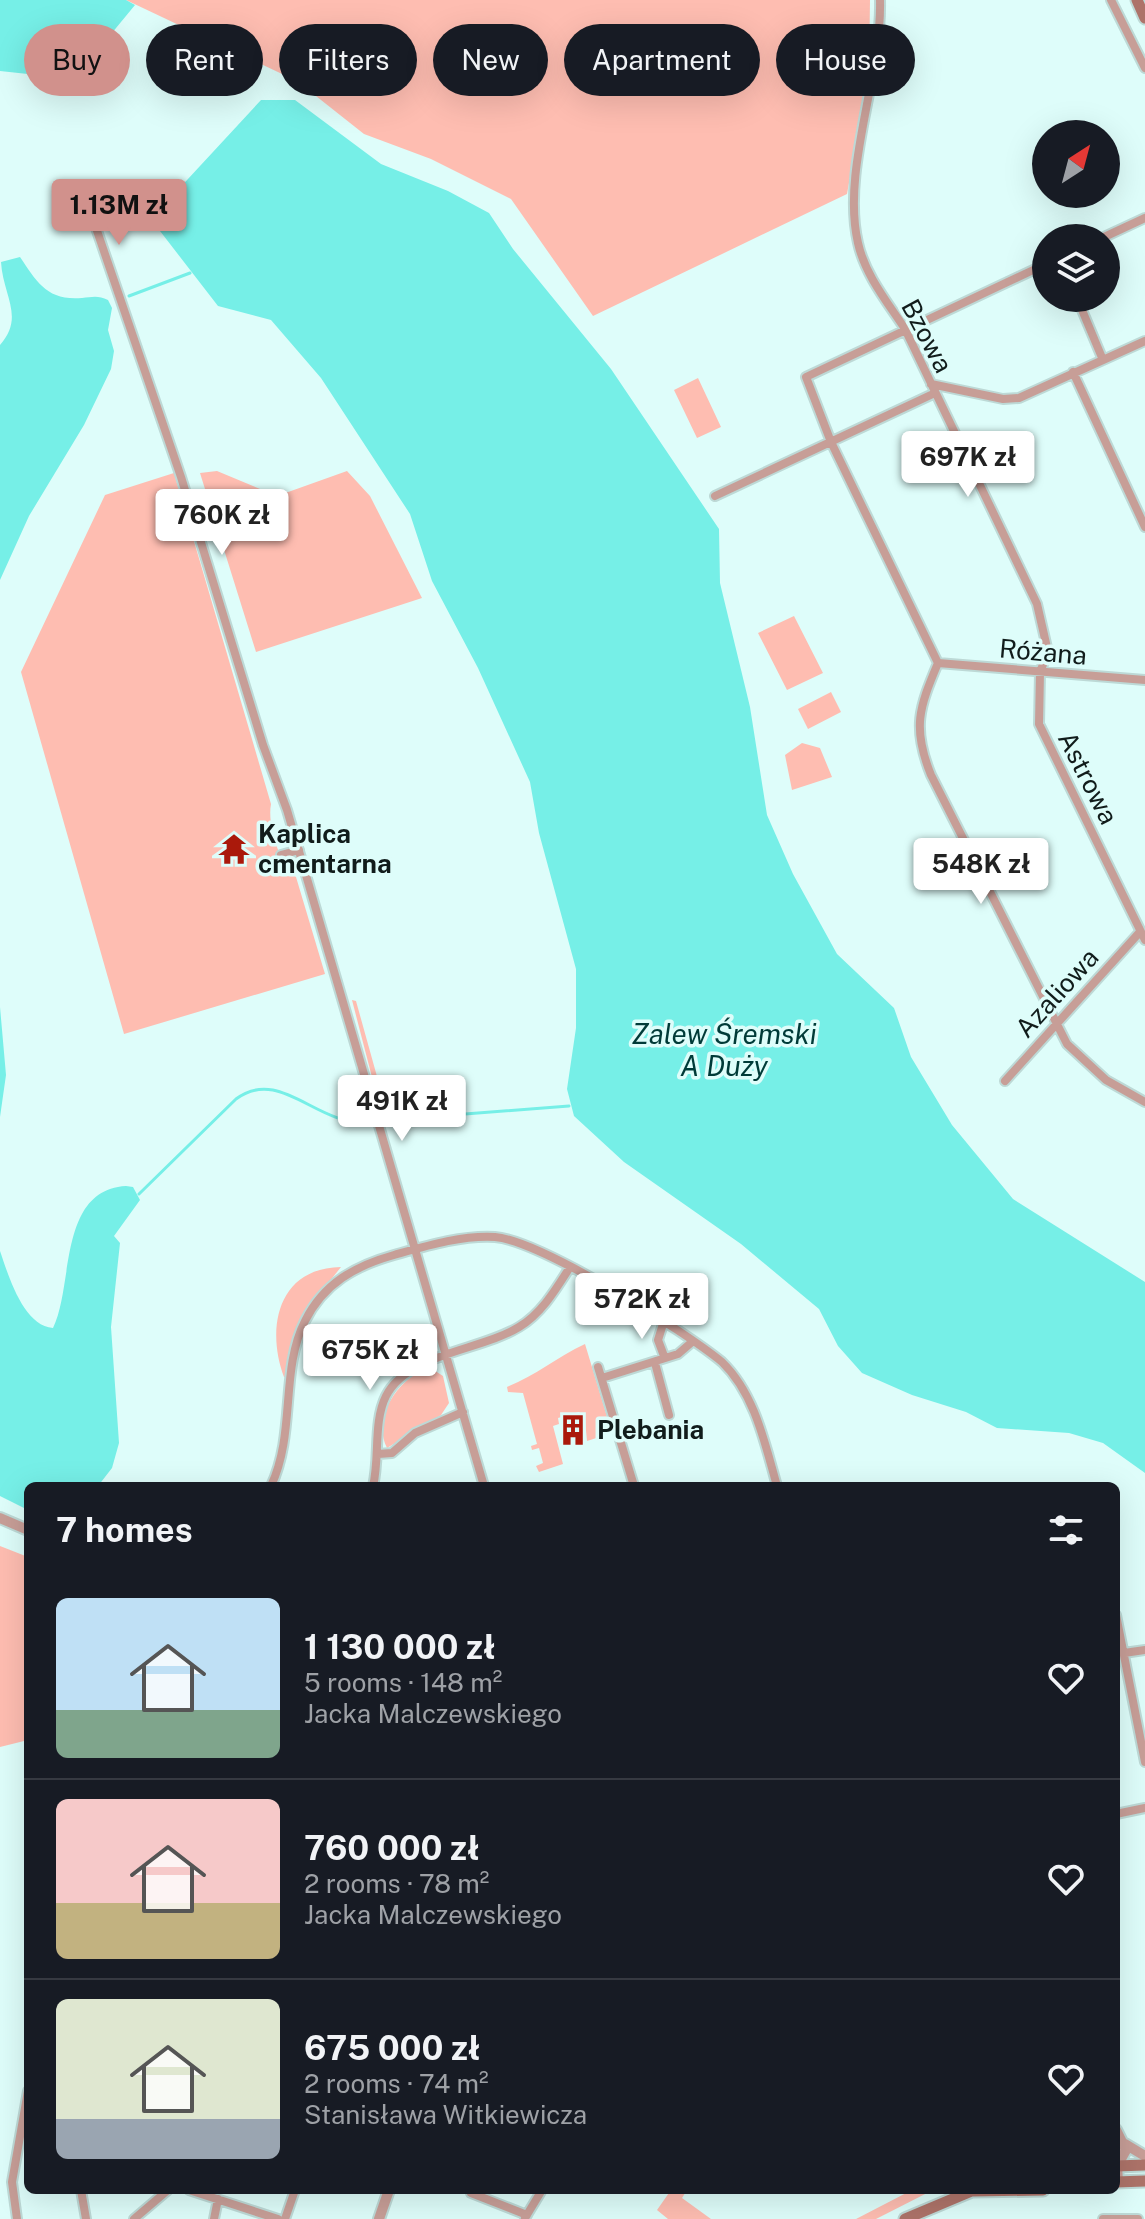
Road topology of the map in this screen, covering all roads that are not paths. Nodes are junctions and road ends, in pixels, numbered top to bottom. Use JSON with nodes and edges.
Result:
{"nodes":[{"id":1,"x":880,"y":0,"type":"edge"},
{"id":2,"x":1111,"y":0,"type":"edge"},
{"id":3,"x":1137,"y":0,"type":"edge"},
{"id":4,"x":1145,"y":18,"type":"edge"},
{"id":5,"x":1145,"y":68,"type":"edge"},
{"id":6,"x":1145,"y":218,"type":"edge"},
{"id":7,"x":94,"y":222,"type":"dead end"},
{"id":8,"x":1120,"y":230,"type":"edge"},
{"id":9,"x":1032,"y":270,"type":"edge"},
{"id":10,"x":1083,"y":312,"type":"edge"},
{"id":11,"x":905,"y":329,"type":"junction"},
{"id":12,"x":1145,"y":341,"type":"edge"},
{"id":13,"x":1103,"y":360,"type":"junction"},
{"id":14,"x":1073,"y":372,"type":"junction"},
{"id":15,"x":933,"y":388,"type":"junction"},
{"id":16,"x":831,"y":442,"type":"junction"},
{"id":17,"x":715,"y":496,"type":"dead end"},
{"id":18,"x":1145,"y":527,"type":"edge"},
{"id":19,"x":938,"y":663,"type":"junction"},
{"id":20,"x":1040,"y":672,"type":"junction"},
{"id":21,"x":1145,"y":680,"type":"edge"},
{"id":22,"x":299,"y":850,"type":"junction"},
{"id":23,"x":281,"y":855,"type":"dead end"},
{"id":24,"x":1142,"y":936,"type":"edge"},
{"id":25,"x":1056,"y":1024,"type":"junction"},
{"id":26,"x":1005,"y":1081,"type":"dead end"},
{"id":27,"x":1145,"y":1102,"type":"edge"},
{"id":28,"x":415,"y":1249,"type":"junction"},
{"id":29,"x":570,"y":1267,"type":"junction"},
{"id":30,"x":663,"y":1324,"type":"junction"},
{"id":31,"x":692,"y":1342,"type":"junction"},
{"id":32,"x":664,"y":1356,"type":"junction"},
{"id":33,"x":446,"y":1357,"type":"junction"},
{"id":34,"x":655,"y":1363,"type":"junction"},
{"id":35,"x":598,"y":1367,"type":"dead end"},
{"id":36,"x":602,"y":1378,"type":"junction"},
{"id":37,"x":463,"y":1412,"type":"junction"},
{"id":38,"x":669,"y":1415,"type":"dead end"},
{"id":39,"x":378,"y":1454,"type":"junction"},
{"id":40,"x":273,"y":1482,"type":"edge"},
{"id":41,"x":374,"y":1482,"type":"edge"},
{"id":42,"x":483,"y":1482,"type":"edge"},
{"id":43,"x":633,"y":1482,"type":"edge"},
{"id":44,"x":776,"y":1482,"type":"edge"},
{"id":45,"x":0,"y":1518,"type":"edge"},
{"id":46,"x":24,"y":1528,"type":"edge"},
{"id":47,"x":1120,"y":1634,"type":"edge"},
{"id":48,"x":1145,"y":1650,"type":"edge"},
{"id":49,"x":1124,"y":1653,"type":"junction"},
{"id":50,"x":1128,"y":1677,"type":"junction"},
{"id":51,"x":1120,"y":1678,"type":"edge"},
{"id":52,"x":1145,"y":1762,"type":"edge"},
{"id":53,"x":1145,"y":1808,"type":"edge"},
{"id":54,"x":1120,"y":1813,"type":"edge"},
{"id":55,"x":24,"y":2114,"type":"edge"},
{"id":56,"x":1120,"y":2136,"type":"edge"},
{"id":57,"x":1125,"y":2144,"type":"junction"},
{"id":58,"x":1145,"y":2156,"type":"edge"},
{"id":59,"x":1120,"y":2161,"type":"edge"},
{"id":60,"x":1120,"y":2165,"type":"edge"},
{"id":61,"x":1145,"y":2165,"type":"edge"},
{"id":62,"x":1145,"y":2181,"type":"edge"},
{"id":63,"x":1120,"y":2182,"type":"edge"},
{"id":64,"x":82,"y":2194,"type":"edge"},
{"id":65,"x":163,"y":2194,"type":"edge"},
{"id":66,"x":203,"y":2194,"type":"edge"},
{"id":67,"x":294,"y":2194,"type":"edge"},
{"id":68,"x":388,"y":2194,"type":"edge"},
{"id":69,"x":473,"y":2194,"type":"edge"},
{"id":70,"x":540,"y":2194,"type":"edge"},
{"id":71,"x":964,"y":2194,"type":"edge"},
{"id":72,"x":218,"y":2199,"type":"junction"},
{"id":73,"x":526,"y":2217,"type":"edge"},
{"id":74,"x":17,"y":2219,"type":"edge"},
{"id":75,"x":86,"y":2219,"type":"edge"},
{"id":76,"x":134,"y":2219,"type":"edge"},
{"id":77,"x":214,"y":2219,"type":"edge"},
{"id":78,"x":278,"y":2219,"type":"edge"},
{"id":79,"x":285,"y":2219,"type":"edge"},
{"id":80,"x":379,"y":2219,"type":"edge"},
{"id":81,"x":905,"y":2219,"type":"edge"},
{"id":82,"x":1103,"y":2219,"type":"edge"},
{"id":83,"x":1138,"y":2219,"type":"edge"}],
"edges":[{"from":1,"to":11,"type":"street","name":"Bzowa"},
{"from":2,"to":5,"type":"street"},
{"from":3,"to":4,"type":"main road"},
{"from":6,"to":8,"type":"street"},
{"from":7,"to":22,"type":"street"},
{"from":9,"to":11,"type":"street"},
{"from":10,"to":13,"type":"street"},
{"from":11,"to":15,"type":"street","name":"Bzowa"},
{"from":11,"to":16,"type":"street"},
{"from":12,"to":13,"type":"street"},
{"from":13,"to":14,"type":"street"},
{"from":14,"to":15,"type":"street"},
{"from":14,"to":18,"type":"street"},
{"from":15,"to":16,"type":"street"},
{"from":15,"to":20,"type":"street","name":"Bzowa"},
{"from":16,"to":17,"type":"street"},
{"from":16,"to":19,"type":"street"},
{"from":19,"to":20,"type":"street","name":"Różana"},
{"from":19,"to":25,"type":"street"},
{"from":20,"to":21,"type":"street","name":"Różana"},
{"from":20,"to":24,"type":"street","name":"Astrowa"},
{"from":22,"to":23,"type":"street"},
{"from":22,"to":28,"type":"street"},
{"from":24,"to":25,"type":"street","name":"Azaliowa"},
{"from":25,"to":26,"type":"street","name":"Azaliowa"},
{"from":25,"to":27,"type":"street"},
{"from":28,"to":29,"type":"street"},
{"from":28,"to":33,"type":"street"},
{"from":28,"to":40,"type":"street"},
{"from":29,"to":30,"type":"street"},
{"from":29,"to":33,"type":"street"},
{"from":30,"to":31,"type":"street"},
{"from":30,"to":32,"type":"street"},
{"from":31,"to":32,"type":"street"},
{"from":31,"to":44,"type":"street"},
{"from":32,"to":34,"type":"street"},
{"from":33,"to":37,"type":"street"},
{"from":33,"to":39,"type":"street"},
{"from":34,"to":36,"type":"street"},
{"from":34,"to":38,"type":"street"},
{"from":35,"to":36,"type":"street"},
{"from":36,"to":43,"type":"street"},
{"from":37,"to":39,"type":"street"},
{"from":37,"to":42,"type":"street"},
{"from":39,"to":41,"type":"street"},
{"from":45,"to":46,"type":"street"},
{"from":47,"to":49,"type":"street"},
{"from":48,"to":49,"type":"street"},
{"from":49,"to":50,"type":"street"},
{"from":50,"to":51,"type":"street"},
{"from":50,"to":52,"type":"street"},
{"from":53,"to":54,"type":"street"},
{"from":55,"to":74,"type":"street"},
{"from":56,"to":57,"type":"street"},
{"from":57,"to":58,"type":"street"},
{"from":57,"to":59,"type":"street"},
{"from":60,"to":61,"type":"main road"},
{"from":62,"to":63,"type":"main road"},
{"from":64,"to":75,"type":"street"},
{"from":65,"to":76,"type":"street"},
{"from":66,"to":72,"type":"street"},
{"from":67,"to":79,"type":"street"},
{"from":68,"to":80,"type":"street"},
{"from":69,"to":73,"type":"street"},
{"from":70,"to":73,"type":"street"},
{"from":71,"to":81,"type":"main road"},
{"from":72,"to":77,"type":"street"},
{"from":72,"to":78,"type":"street"},
{"from":82,"to":83,"type":"street"}]}
